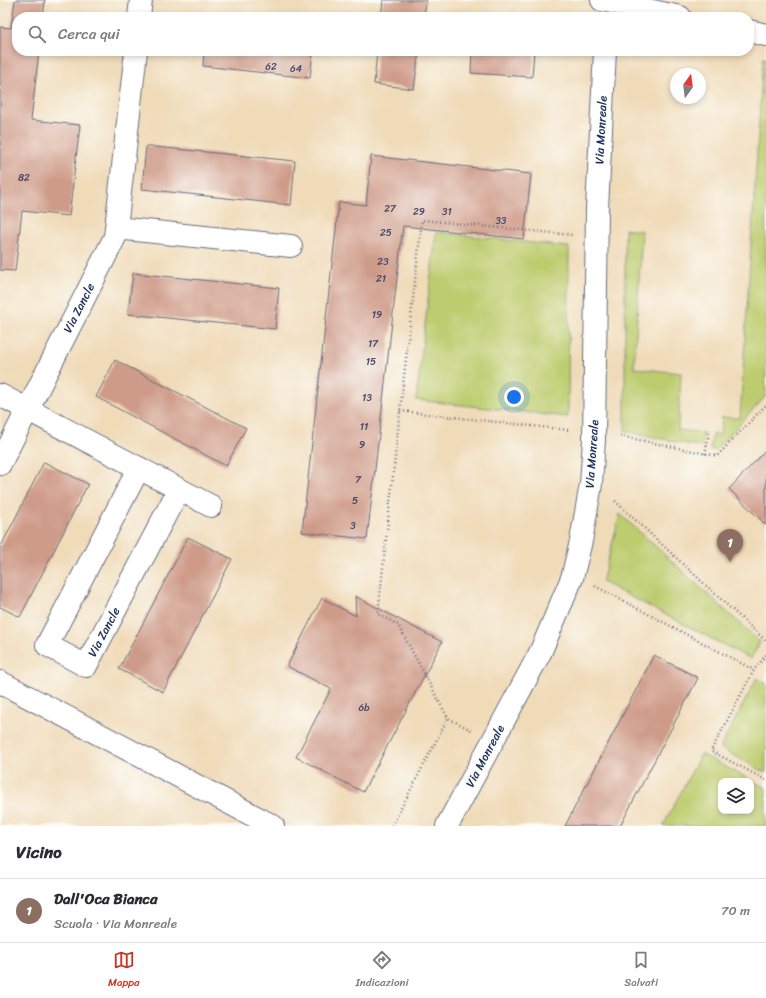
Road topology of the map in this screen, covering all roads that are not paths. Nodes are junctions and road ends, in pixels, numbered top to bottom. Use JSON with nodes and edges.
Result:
{"nodes":[{"id":1,"x":141,"y":0,"type":"edge"},
{"id":2,"x":605,"y":5,"type":"edge"},
{"id":3,"x":140,"y":12,"type":"edge"},
{"id":4,"x":649,"y":12,"type":"edge"},
{"id":5,"x":754,"y":32,"type":"edge"},
{"id":6,"x":766,"y":35,"type":"edge"},
{"id":7,"x":135,"y":56,"type":"edge"},
{"id":8,"x":605,"y":56,"type":"edge"},
{"id":9,"x":116,"y":228,"type":"junction"},
{"id":10,"x":291,"y":246,"type":"dead end"},
{"id":11,"x":0,"y":395,"type":"edge"},
{"id":12,"x":28,"y":409,"type":"junction"},
{"id":13,"x":0,"y":464,"type":"edge"},
{"id":14,"x":139,"y":468,"type":"junction"},
{"id":15,"x":179,"y":489,"type":"junction"},
{"id":16,"x":211,"y":506,"type":"dead end"},
{"id":17,"x":0,"y":682,"type":"edge"},
{"id":18,"x":273,"y":826,"type":"edge"},
{"id":19,"x":447,"y":826,"type":"edge"}],
"edges":[{"from":1,"to":3,"type":"street"},
{"from":2,"to":4,"type":"street"},
{"from":5,"to":6,"type":"street"},
{"from":7,"to":9,"type":"street","name":"Via Zancle"},
{"from":8,"to":19,"type":"street","name":"Via Monreale"},
{"from":9,"to":10,"type":"street"},
{"from":9,"to":12,"type":"street","name":"Via Zancle"},
{"from":11,"to":12,"type":"street"},
{"from":12,"to":13,"type":"street","name":"Via Zancle"},
{"from":12,"to":14,"type":"street"},
{"from":14,"to":15,"type":"street"},
{"from":14,"to":15,"type":"street","name":"Via Zancle"},
{"from":15,"to":16,"type":"street"},
{"from":17,"to":18,"type":"street"}]}
